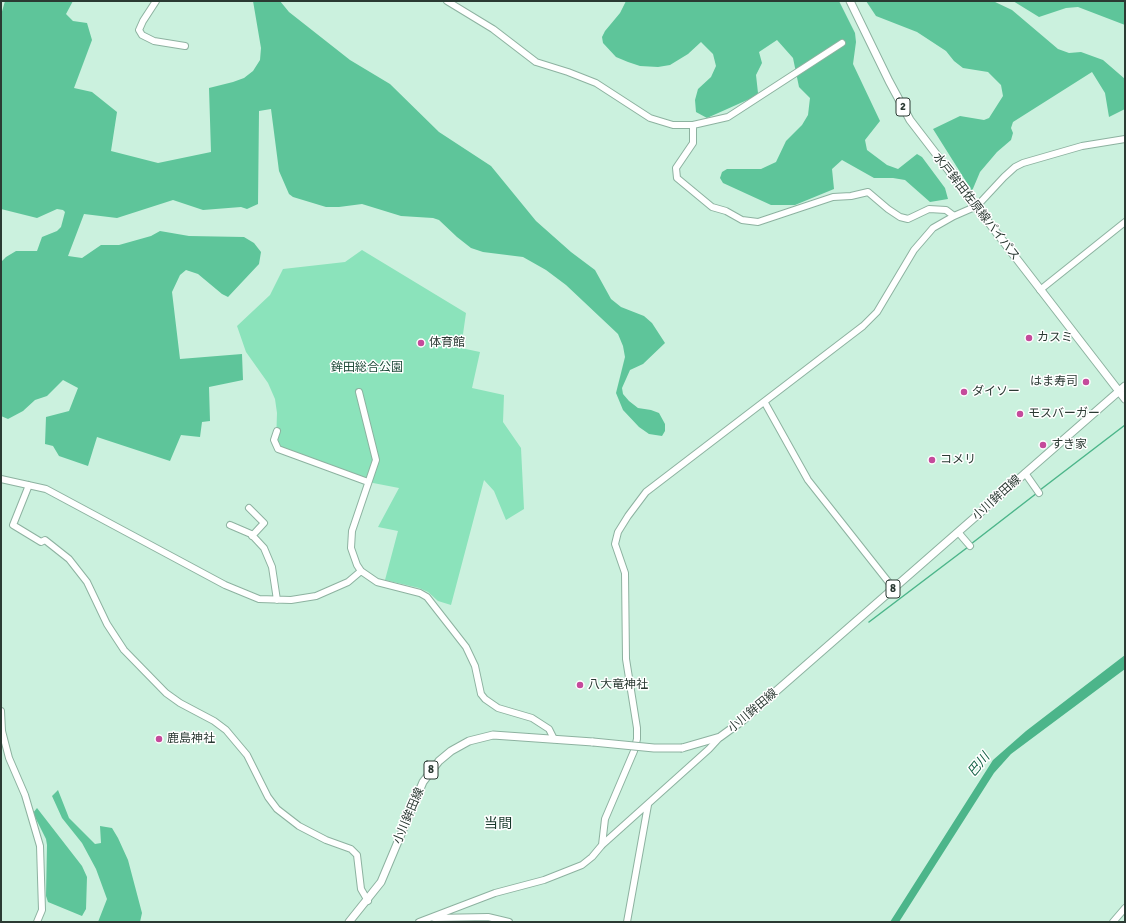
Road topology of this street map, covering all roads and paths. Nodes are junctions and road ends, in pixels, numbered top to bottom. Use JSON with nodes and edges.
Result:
{"nodes":[{"id":1,"x":156,"y":1,"type":"edge"},
{"id":2,"x":447,"y":1,"type":"edge"},
{"id":3,"x":850,"y":1,"type":"edge"},
{"id":4,"x":842,"y":43,"type":"dead end"},
{"id":5,"x":185,"y":46,"type":"dead end"},
{"id":6,"x":693,"y":125,"type":"junction"},
{"id":7,"x":1125,"y":139,"type":"edge"},
{"id":8,"x":954,"y":216,"type":"junction"},
{"id":9,"x":1125,"y":222,"type":"edge"},
{"id":10,"x":1040,"y":290,"type":"junction"},
{"id":11,"x":1125,"y":386,"type":"edge"},
{"id":12,"x":1119,"y":391,"type":"junction"},
{"id":13,"x":359,"y":392,"type":"dead end"},
{"id":14,"x":1125,"y":399,"type":"edge"},
{"id":15,"x":765,"y":403,"type":"junction"},
{"id":16,"x":277,"y":431,"type":"dead end"},
{"id":17,"x":1025,"y":473,"type":"junction"},
{"id":18,"x":1,"y":480,"type":"edge"},
{"id":19,"x":368,"y":482,"type":"junction"},
{"id":20,"x":29,"y":485,"type":"junction"},
{"id":21,"x":1038,"y":492,"type":"dead end"},
{"id":22,"x":249,"y":508,"type":"dead end"},
{"id":23,"x":230,"y":525,"type":"dead end"},
{"id":24,"x":958,"y":532,"type":"junction"},
{"id":25,"x":252,"y":536,"type":"junction"},
{"id":26,"x":969,"y":545,"type":"dead end"},
{"id":27,"x":361,"y":571,"type":"junction"},
{"id":28,"x":894,"y":588,"type":"junction"},
{"id":29,"x":277,"y":600,"type":"junction"},
{"id":30,"x":1,"y":711,"type":"edge"},
{"id":31,"x":720,"y":736,"type":"junction"},
{"id":32,"x":554,"y":739,"type":"junction"},
{"id":33,"x":648,"y":805,"type":"junction"},
{"id":34,"x":602,"y":845,"type":"junction"},
{"id":35,"x":368,"y":901,"type":"junction"},
{"id":36,"x":1125,"y":908,"type":"edge"},
{"id":37,"x":433,"y":917,"type":"junction"},
{"id":38,"x":37,"y":922,"type":"edge"},
{"id":39,"x":349,"y":922,"type":"edge"},
{"id":40,"x":419,"y":922,"type":"edge"},
{"id":41,"x":509,"y":922,"type":"edge"},
{"id":42,"x":627,"y":922,"type":"edge"},
{"id":43,"x":1113,"y":922,"type":"edge"}],
"edges":[{"from":1,"to":5,"type":"street"},
{"from":2,"to":6,"type":"street"},
{"from":3,"to":10,"type":"main road","name":"水戸鉾田佐原線バイパス","number":"2","bridge":true},
{"from":4,"to":6,"type":"street"},
{"from":6,"to":8,"type":"street"},
{"from":7,"to":8,"type":"street"},
{"from":8,"to":15,"type":"street"},
{"from":9,"to":10,"type":"street"},
{"from":10,"to":12,"type":"main road","name":"水戸鉾田佐原線バイパス","number":"2"},
{"from":11,"to":12,"type":"main road","name":"小川鉾田線","number":"8"},
{"from":12,"to":14,"type":"main road","name":"水戸鉾田佐原線バイパス","number":"2"},
{"from":12,"to":17,"type":"main road","name":"小川鉾田線","number":"8"},
{"from":13,"to":19,"type":"street"},
{"from":15,"to":28,"type":"street"},
{"from":15,"to":34,"type":"street"},
{"from":16,"to":19,"type":"street"},
{"from":17,"to":21,"type":"street"},
{"from":17,"to":24,"type":"main road","name":"小川鉾田線","number":"8"},
{"from":18,"to":20,"type":"street"},
{"from":19,"to":27,"type":"street"},
{"from":20,"to":29,"type":"street"},
{"from":20,"to":35,"type":"street"},
{"from":22,"to":25,"type":"street"},
{"from":23,"to":25,"type":"street"},
{"from":24,"to":26,"type":"street"},
{"from":24,"to":28,"type":"main road","name":"小川鉾田線","number":"8"},
{"from":25,"to":29,"type":"street"},
{"from":27,"to":29,"type":"street"},
{"from":27,"to":32,"type":"street"},
{"from":28,"to":31,"type":"main road","name":"小川鉾田線","number":"8"},
{"from":30,"to":38,"type":"street"},
{"from":31,"to":32,"type":"main road","name":"小川鉾田線","number":"8","bridge":true},
{"from":31,"to":33,"type":"street"},
{"from":32,"to":35,"type":"main road","name":"小川鉾田線","number":"8"},
{"from":33,"to":34,"type":"street"},
{"from":33,"to":42,"type":"street"},
{"from":34,"to":37,"type":"street"},
{"from":35,"to":39,"type":"main road","name":"小川鉾田線","number":"8"},
{"from":36,"to":43,"type":"street"},
{"from":37,"to":40,"type":"street"},
{"from":37,"to":41,"type":"street"}]}
